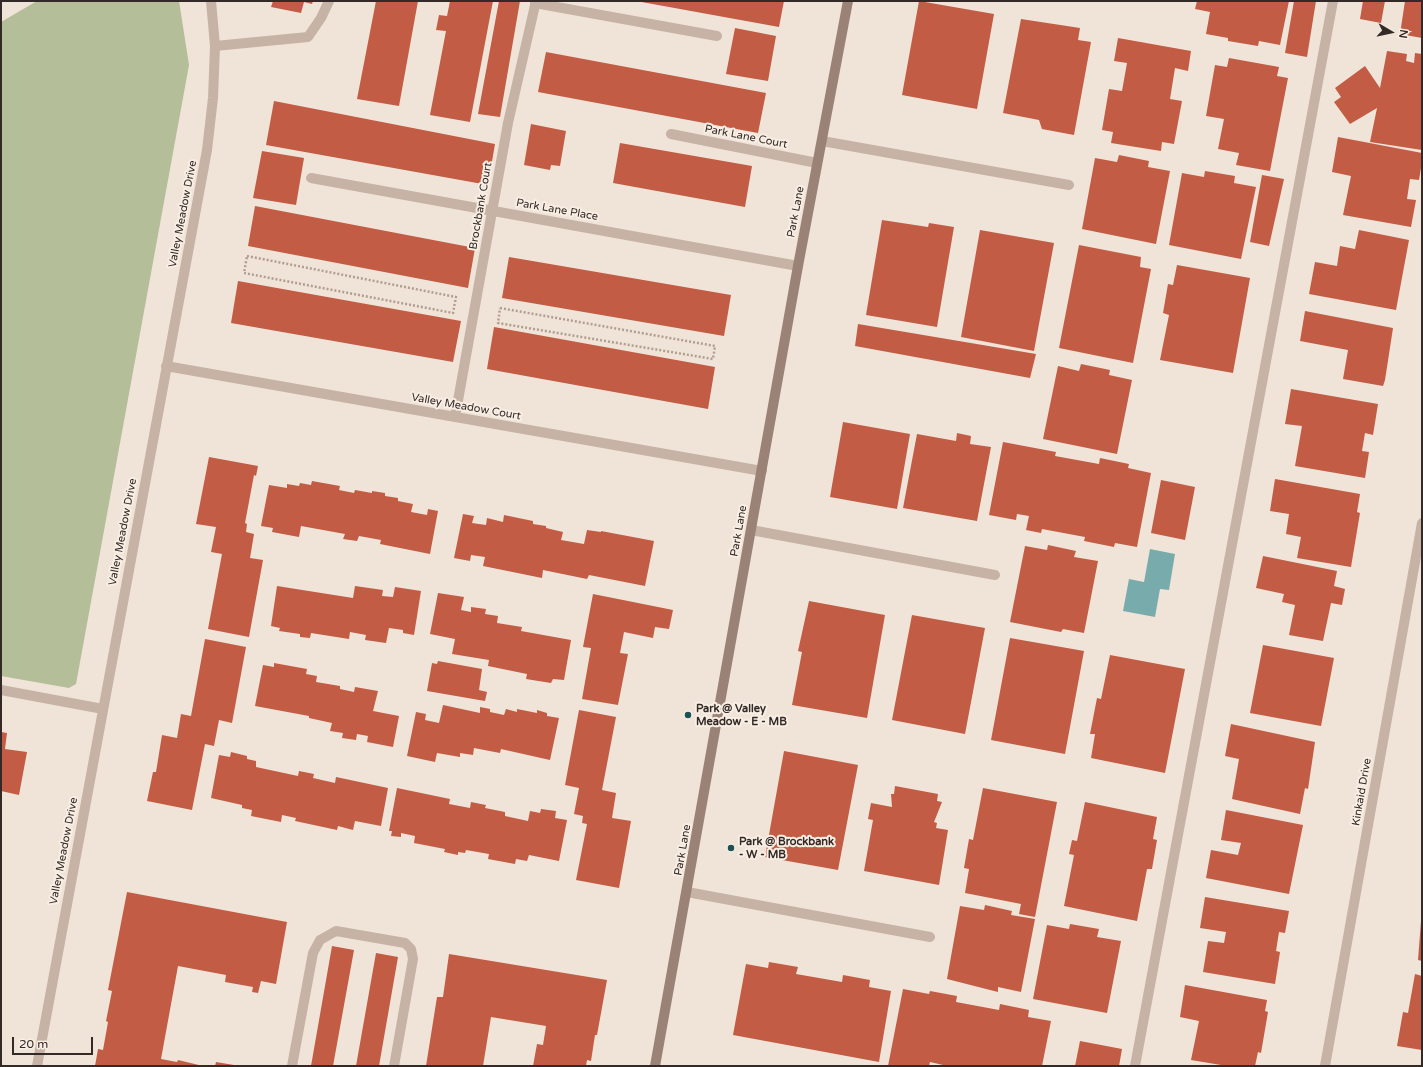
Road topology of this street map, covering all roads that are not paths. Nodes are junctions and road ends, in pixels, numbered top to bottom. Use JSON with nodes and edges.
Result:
{"nodes":[{"id":1,"x":211,"y":1,"type":"edge"},
{"id":2,"x":329,"y":1,"type":"edge"},
{"id":3,"x":848,"y":1,"type":"edge"},
{"id":4,"x":1333,"y":1,"type":"edge"},
{"id":5,"x":535,"y":2,"type":"edge"},
{"id":6,"x":717,"y":36,"type":"dead end"},
{"id":7,"x":215,"y":46,"type":"junction"},
{"id":8,"x":671,"y":134,"type":"dead end"},
{"id":9,"x":822,"y":141,"type":"junction"},
{"id":10,"x":817,"y":163,"type":"junction"},
{"id":11,"x":311,"y":178,"type":"dead end"},
{"id":12,"x":1069,"y":185,"type":"dead end"},
{"id":13,"x":493,"y":211,"type":"junction"},
{"id":14,"x":798,"y":266,"type":"junction"},
{"id":15,"x":166,"y":366,"type":"junction"},
{"id":16,"x":456,"y":417,"type":"junction"},
{"id":17,"x":762,"y":471,"type":"junction"},
{"id":18,"x":1422,"y":523,"type":"edge"},
{"id":19,"x":751,"y":530,"type":"junction"},
{"id":20,"x":995,"y":575,"type":"dead end"},
{"id":21,"x":1,"y":690,"type":"edge"},
{"id":22,"x":103,"y":709,"type":"junction"},
{"id":23,"x":687,"y":892,"type":"junction"},
{"id":24,"x":930,"y":937,"type":"dead end"},
{"id":25,"x":37,"y":1066,"type":"edge"},
{"id":26,"x":292,"y":1066,"type":"edge"},
{"id":27,"x":394,"y":1066,"type":"edge"},
{"id":28,"x":655,"y":1066,"type":"edge"},
{"id":29,"x":1135,"y":1066,"type":"edge"},
{"id":30,"x":1325,"y":1066,"type":"edge"}],
"edges":[{"from":1,"to":7,"type":"street","name":"Valley Meadow Drive"},
{"from":2,"to":7,"type":"street"},
{"from":3,"to":9,"type":"street","name":"Park Lane"},
{"from":4,"to":29,"type":"street"},
{"from":5,"to":6,"type":"street"},
{"from":5,"to":13,"type":"street","name":"Brockbank Court"},
{"from":7,"to":15,"type":"street","name":"Valley Meadow Drive"},
{"from":8,"to":10,"type":"street","name":"Park Lane Court"},
{"from":9,"to":10,"type":"street","name":"Park Lane"},
{"from":9,"to":12,"type":"street"},
{"from":10,"to":14,"type":"street","name":"Park Lane"},
{"from":11,"to":13,"type":"street","name":"Park Lane Place"},
{"from":13,"to":14,"type":"street","name":"Park Lane Place"},
{"from":13,"to":16,"type":"street","name":"Brockbank Court"},
{"from":14,"to":17,"type":"street","name":"Park Lane"},
{"from":15,"to":16,"type":"street","name":"Valley Meadow Court"},
{"from":15,"to":22,"type":"street","name":"Valley Meadow Drive"},
{"from":16,"to":17,"type":"street","name":"Valley Meadow Court"},
{"from":17,"to":19,"type":"street","name":"Park Lane"},
{"from":18,"to":30,"type":"street","name":"Kinkaid Drive"},
{"from":19,"to":20,"type":"street"},
{"from":19,"to":23,"type":"street","name":"Park Lane"},
{"from":21,"to":22,"type":"street"},
{"from":22,"to":25,"type":"street","name":"Valley Meadow Drive"},
{"from":23,"to":24,"type":"street"},
{"from":23,"to":28,"type":"street","name":"Park Lane"},
{"from":26,"to":27,"type":"street"}]}
